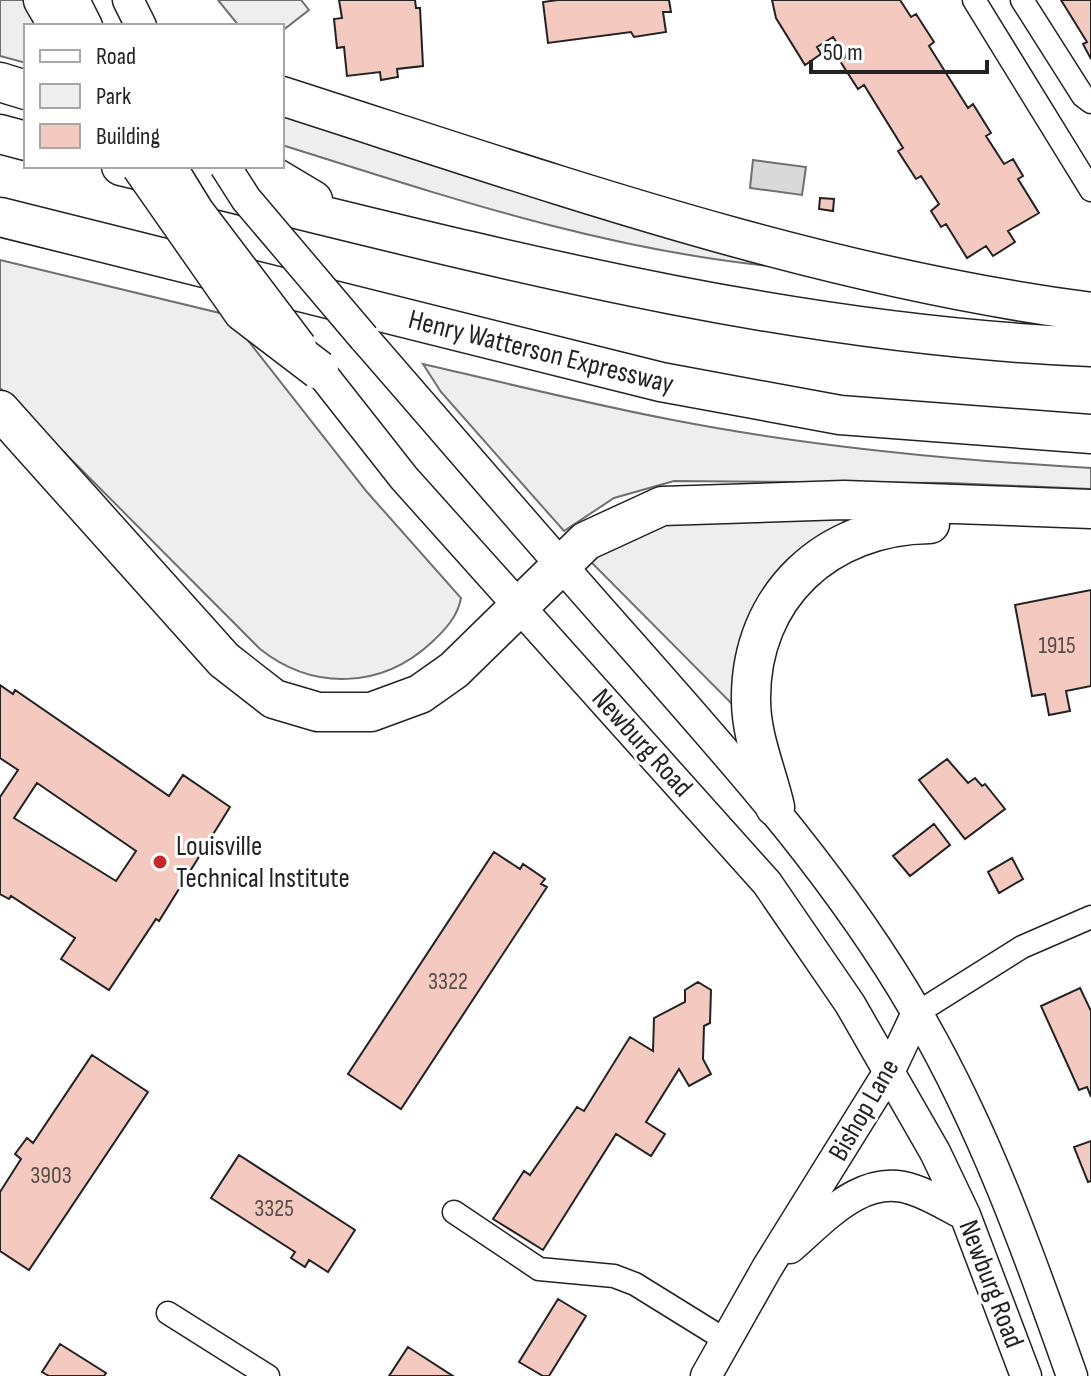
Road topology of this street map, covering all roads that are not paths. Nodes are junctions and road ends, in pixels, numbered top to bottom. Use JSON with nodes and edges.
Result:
{"nodes":[{"id":1,"x":43,"y":0,"type":"edge"},
{"id":2,"x":74,"y":0,"type":"edge"},
{"id":3,"x":128,"y":0,"type":"edge"},
{"id":4,"x":974,"y":0,"type":"edge"},
{"id":5,"x":1022,"y":0,"type":"edge"},
{"id":6,"x":57,"y":24,"type":"edge"},
{"id":7,"x":86,"y":24,"type":"edge"},
{"id":8,"x":140,"y":24,"type":"edge"},
{"id":9,"x":0,"y":82,"type":"edge"},
{"id":10,"x":24,"y":89,"type":"edge"},
{"id":11,"x":284,"y":97,"type":"edge"},
{"id":12,"x":1091,"y":102,"type":"edge"},
{"id":13,"x":0,"y":134,"type":"edge"},
{"id":14,"x":24,"y":140,"type":"edge"},
{"id":15,"x":129,"y":168,"type":"edge"},
{"id":16,"x":142,"y":168,"type":"edge"},
{"id":17,"x":172,"y":168,"type":"edge"},
{"id":18,"x":226,"y":168,"type":"edge"},
{"id":19,"x":259,"y":168,"type":"edge"},
{"id":20,"x":1091,"y":190,"type":"edge"},
{"id":21,"x":0,"y":217,"type":"edge"},
{"id":22,"x":346,"y":220,"type":"junction"},
{"id":23,"x":1091,"y":312,"type":"edge"},
{"id":24,"x":1091,"y":347,"type":"edge"},
{"id":25,"x":319,"y":370,"type":"junction"},
{"id":26,"x":0,"y":410,"type":"edge"},
{"id":27,"x":1091,"y":434,"type":"edge"},
{"id":28,"x":1091,"y":509,"type":"edge"},
{"id":29,"x":1091,"y":526,"type":"edge"},
{"id":30,"x":559,"y":564,"type":"junction"},
{"id":31,"x":516,"y":606,"type":"junction"},
{"id":32,"x":775,"y":807,"type":"junction"},
{"id":33,"x":1091,"y":917,"type":"edge"},
{"id":34,"x":917,"y":1013,"type":"junction"},
{"id":35,"x":890,"y":1070,"type":"junction"},
{"id":36,"x":454,"y":1212,"type":"dead end"},
{"id":37,"x":965,"y":1215,"type":"junction"},
{"id":38,"x":767,"y":1268,"type":"junction"},
{"id":39,"x":168,"y":1313,"type":"dead end"},
{"id":40,"x":727,"y":1341,"type":"junction"},
{"id":41,"x":268,"y":1376,"type":"edge"},
{"id":42,"x":706,"y":1376,"type":"edge"},
{"id":43,"x":1026,"y":1376,"type":"edge"},
{"id":44,"x":1072,"y":1376,"type":"edge"}],
"edges":[{"from":1,"to":6,"type":"highway"},
{"from":2,"to":7,"type":"main road"},
{"from":3,"to":8,"type":"main road"},
{"from":4,"to":20,"type":"street"},
{"from":5,"to":12,"type":"street"},
{"from":9,"to":10,"type":"highway"},
{"from":11,"to":23,"type":"highway"},
{"from":13,"to":14,"type":"highway"},
{"from":15,"to":22,"type":"highway"},
{"from":16,"to":25,"type":"highway","bridge":true},
{"from":17,"to":25,"type":"main road","name":"Newburg Road","bridge":true},
{"from":18,"to":30,"type":"main road","name":"Newburg Road","bridge":true},
{"from":19,"to":22,"type":"highway"},
{"from":21,"to":27,"type":"highway","name":"Henry Watterson Expressway"},
{"from":22,"to":24,"type":"highway"},
{"from":25,"to":31,"type":"main road","name":"Newburg Road"},
{"from":26,"to":31,"type":"highway"},
{"from":28,"to":30,"type":"highway"},
{"from":29,"to":32,"type":"highway"},
{"from":30,"to":31,"type":"highway"},
{"from":30,"to":32,"type":"main road","name":"Newburg Road"},
{"from":31,"to":35,"type":"main road","name":"Newburg Road"},
{"from":32,"to":34,"type":"main road","name":"Newburg Road"},
{"from":33,"to":34,"type":"street"},
{"from":34,"to":35,"type":"main road","name":"Bishop Lane"},
{"from":34,"to":44,"type":"main road","name":"Newburg Road"},
{"from":35,"to":37,"type":"main road","name":"Newburg Road"},
{"from":35,"to":38,"type":"main road","name":"Bishop Lane"},
{"from":36,"to":40,"type":"street"},
{"from":37,"to":38,"type":"main road"},
{"from":37,"to":43,"type":"main road","name":"Newburg Road"},
{"from":38,"to":40,"type":"main road","name":"Bishop Lane"},
{"from":39,"to":41,"type":"street"},
{"from":40,"to":42,"type":"main road","name":"Bishop Lane"}]}
